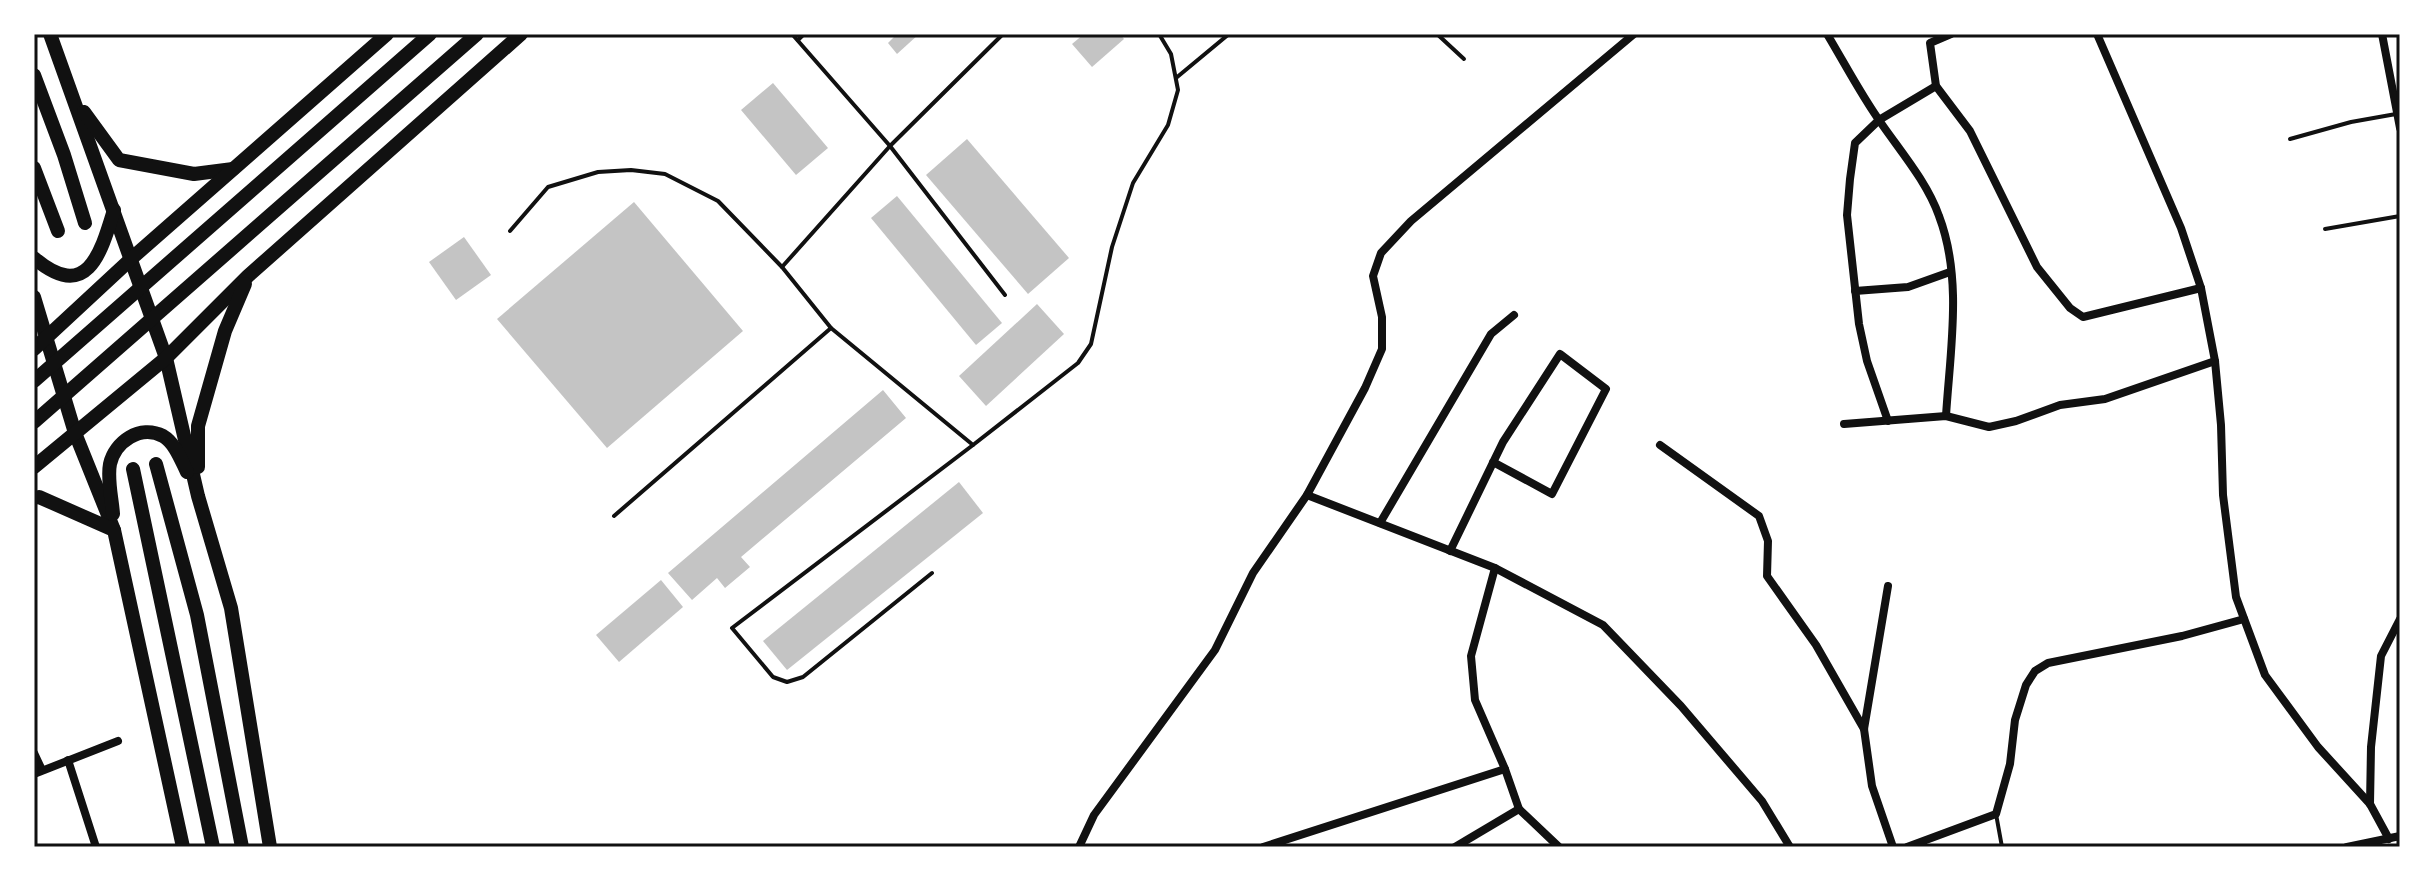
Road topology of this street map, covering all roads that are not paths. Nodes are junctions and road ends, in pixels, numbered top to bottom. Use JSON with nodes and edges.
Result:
{"nodes":[{"id":1,"x":50,"y":34,"type":"edge"},
{"id":2,"x":387,"y":34,"type":"edge"},
{"id":3,"x":430,"y":34,"type":"edge"},
{"id":4,"x":477,"y":34,"type":"edge"},
{"id":5,"x":521,"y":34,"type":"edge"},
{"id":6,"x":792,"y":34,"type":"edge"},
{"id":7,"x":804,"y":34,"type":"edge"},
{"id":8,"x":1003,"y":34,"type":"edge"},
{"id":9,"x":1159,"y":34,"type":"edge"},
{"id":10,"x":1229,"y":34,"type":"edge"},
{"id":11,"x":1437,"y":34,"type":"edge"},
{"id":12,"x":1634,"y":34,"type":"edge"},
{"id":13,"x":1827,"y":34,"type":"edge"},
{"id":14,"x":1951,"y":34,"type":"edge"},
{"id":15,"x":2097,"y":34,"type":"edge"},
{"id":16,"x":2382,"y":34,"type":"edge"},
{"id":17,"x":1929,"y":39,"type":"edge"},
{"id":18,"x":798,"y":40,"type":"junction"},
{"id":19,"x":1464,"y":59,"type":"dead end"},
{"id":20,"x":34,"y":75,"type":"edge"},
{"id":21,"x":1176,"y":78,"type":"junction"},
{"id":22,"x":1936,"y":86,"type":"junction"},
{"id":23,"x":69,"y":90,"type":"junction"},
{"id":24,"x":2397,"y":114,"type":"junction"},
{"id":25,"x":1879,"y":120,"type":"junction"},
{"id":26,"x":2400,"y":128,"type":"edge"},
{"id":27,"x":2290,"y":139,"type":"dead end"},
{"id":28,"x":890,"y":146,"type":"junction"},
{"id":29,"x":34,"y":168,"type":"edge"},
{"id":30,"x":233,"y":169,"type":"junction"},
{"id":31,"x":114,"y":210,"type":"junction"},
{"id":32,"x":2400,"y":216,"type":"edge"},
{"id":33,"x":85,"y":223,"type":"dead end"},
{"id":34,"x":2325,"y":229,"type":"dead end"},
{"id":35,"x":58,"y":231,"type":"dead end"},
{"id":36,"x":510,"y":231,"type":"dead end"},
{"id":37,"x":34,"y":258,"type":"edge"},
{"id":38,"x":132,"y":258,"type":"junction"},
{"id":39,"x":782,"y":267,"type":"junction"},
{"id":40,"x":1950,"y":272,"type":"junction"},
{"id":41,"x":248,"y":276,"type":"junction"},
{"id":42,"x":2201,"y":288,"type":"junction"},
{"id":43,"x":1855,"y":291,"type":"junction"},
{"id":44,"x":1005,"y":295,"type":"dead end"},
{"id":45,"x":34,"y":297,"type":"edge"},
{"id":46,"x":1514,"y":315,"type":"dead end"},
{"id":47,"x":831,"y":328,"type":"junction"},
{"id":48,"x":47,"y":337,"type":"junction"},
{"id":49,"x":34,"y":349,"type":"edge"},
{"id":50,"x":166,"y":358,"type":"junction"},
{"id":51,"x":2215,"y":361,"type":"junction"},
{"id":52,"x":34,"y":381,"type":"edge"},
{"id":53,"x":1946,"y":416,"type":"junction"},
{"id":54,"x":1888,"y":421,"type":"junction"},
{"id":55,"x":34,"y":422,"type":"edge"},
{"id":56,"x":1844,"y":424,"type":"dead end"},
{"id":57,"x":75,"y":433,"type":"junction"},
{"id":58,"x":973,"y":445,"type":"junction"},
{"id":59,"x":1660,"y":445,"type":"dead end"},
{"id":60,"x":1493,"y":462,"type":"junction"},
{"id":61,"x":156,"y":464,"type":"dead end"},
{"id":62,"x":34,"y":467,"type":"edge"},
{"id":63,"x":133,"y":469,"type":"dead end"},
{"id":64,"x":1307,"y":495,"type":"junction"},
{"id":65,"x":198,"y":496,"type":"junction"},
{"id":66,"x":34,"y":498,"type":"edge"},
{"id":67,"x":614,"y":516,"type":"dead end"},
{"id":68,"x":1380,"y":523,"type":"junction"},
{"id":69,"x":114,"y":530,"type":"junction"},
{"id":70,"x":1450,"y":551,"type":"junction"},
{"id":71,"x":1495,"y":568,"type":"junction"},
{"id":72,"x":932,"y":573,"type":"dead end"},
{"id":73,"x":1888,"y":586,"type":"dead end"},
{"id":74,"x":2244,"y":619,"type":"junction"},
{"id":75,"x":2400,"y":619,"type":"edge"},
{"id":76,"x":1864,"y":729,"type":"junction"},
{"id":77,"x":118,"y":741,"type":"dead end"},
{"id":78,"x":34,"y":753,"type":"edge"},
{"id":79,"x":68,"y":760,"type":"junction"},
{"id":80,"x":1505,"y":769,"type":"junction"},
{"id":81,"x":38,"y":772,"type":"edge"},
{"id":82,"x":2370,"y":804,"type":"junction"},
{"id":83,"x":1519,"y":809,"type":"junction"},
{"id":84,"x":1996,"y":814,"type":"junction"},
{"id":85,"x":2400,"y":836,"type":"edge"},
{"id":86,"x":2389,"y":839,"type":"junction"},
{"id":87,"x":96,"y":847,"type":"edge"},
{"id":88,"x":183,"y":847,"type":"edge"},
{"id":89,"x":213,"y":847,"type":"edge"},
{"id":90,"x":242,"y":847,"type":"edge"},
{"id":91,"x":270,"y":847,"type":"edge"},
{"id":92,"x":1079,"y":847,"type":"edge"},
{"id":93,"x":1263,"y":847,"type":"edge"},
{"id":94,"x":1455,"y":847,"type":"edge"},
{"id":95,"x":1559,"y":847,"type":"edge"},
{"id":96,"x":1790,"y":847,"type":"edge"},
{"id":97,"x":1893,"y":847,"type":"edge"},
{"id":98,"x":1907,"y":847,"type":"edge"},
{"id":99,"x":2002,"y":847,"type":"edge"},
{"id":100,"x":2347,"y":847,"type":"edge"}],
"edges":[{"from":1,"to":23,"type":"highway"},
{"from":2,"to":30,"type":"highway"},
{"from":3,"to":52,"type":"highway"},
{"from":4,"to":55,"type":"highway"},
{"from":5,"to":41,"type":"highway"},
{"from":6,"to":18,"type":"lane"},
{"from":7,"to":18,"type":"lane"},
{"from":8,"to":28,"type":"lane"},
{"from":9,"to":21,"type":"lane"},
{"from":10,"to":21,"type":"lane"},
{"from":11,"to":19,"type":"lane"},
{"from":12,"to":64,"type":"street"},
{"from":13,"to":25,"type":"street"},
{"from":14,"to":17,"type":"street"},
{"from":15,"to":42,"type":"street"},
{"from":16,"to":24,"type":"street"},
{"from":17,"to":22,"type":"street"},
{"from":18,"to":28,"type":"lane"},
{"from":20,"to":33,"type":"highway"},
{"from":21,"to":58,"type":"lane"},
{"from":22,"to":25,"type":"street"},
{"from":22,"to":42,"type":"street"},
{"from":23,"to":30,"type":"highway"},
{"from":23,"to":31,"type":"highway"},
{"from":24,"to":26,"type":"street"},
{"from":24,"to":27,"type":"lane"},
{"from":25,"to":40,"type":"street"},
{"from":25,"to":43,"type":"street"},
{"from":28,"to":39,"type":"lane"},
{"from":28,"to":44,"type":"lane"},
{"from":29,"to":35,"type":"highway"},
{"from":30,"to":38,"type":"highway"},
{"from":31,"to":37,"type":"highway"},
{"from":31,"to":38,"type":"highway"},
{"from":32,"to":34,"type":"lane"},
{"from":36,"to":39,"type":"lane"},
{"from":38,"to":48,"type":"highway"},
{"from":38,"to":50,"type":"highway"},
{"from":39,"to":47,"type":"lane"},
{"from":40,"to":43,"type":"street"},
{"from":40,"to":53,"type":"street"},
{"from":41,"to":50,"type":"highway"},
{"from":41,"to":65,"type":"highway"},
{"from":42,"to":51,"type":"street"},
{"from":43,"to":54,"type":"street"},
{"from":45,"to":48,"type":"highway"},
{"from":46,"to":68,"type":"street"},
{"from":47,"to":58,"type":"lane"},
{"from":47,"to":67,"type":"lane"},
{"from":48,"to":49,"type":"highway"},
{"from":48,"to":57,"type":"highway"},
{"from":50,"to":57,"type":"highway"},
{"from":50,"to":65,"type":"highway"},
{"from":51,"to":53,"type":"street"},
{"from":51,"to":74,"type":"street"},
{"from":53,"to":54,"type":"street"},
{"from":54,"to":56,"type":"street"},
{"from":57,"to":62,"type":"highway"},
{"from":57,"to":69,"type":"highway"},
{"from":58,"to":72,"type":"lane"},
{"from":59,"to":76,"type":"street"},
{"from":60,"to":60,"type":"street"},
{"from":60,"to":70,"type":"street"},
{"from":61,"to":90,"type":"highway"},
{"from":63,"to":89,"type":"highway"},
{"from":64,"to":68,"type":"street"},
{"from":64,"to":92,"type":"street"},
{"from":65,"to":69,"type":"highway"},
{"from":65,"to":91,"type":"highway"},
{"from":66,"to":69,"type":"highway"},
{"from":68,"to":70,"type":"street"},
{"from":69,"to":88,"type":"highway"},
{"from":70,"to":71,"type":"street"},
{"from":71,"to":80,"type":"street"},
{"from":71,"to":96,"type":"street"},
{"from":73,"to":76,"type":"street"},
{"from":74,"to":82,"type":"street"},
{"from":74,"to":84,"type":"street"},
{"from":75,"to":82,"type":"street"},
{"from":76,"to":97,"type":"street"},
{"from":77,"to":79,"type":"street"},
{"from":78,"to":81,"type":"street"},
{"from":79,"to":81,"type":"street"},
{"from":79,"to":87,"type":"street"},
{"from":80,"to":83,"type":"street"},
{"from":80,"to":93,"type":"street"},
{"from":82,"to":86,"type":"street"},
{"from":83,"to":94,"type":"street"},
{"from":83,"to":95,"type":"street"},
{"from":84,"to":98,"type":"street"},
{"from":84,"to":99,"type":"lane"},
{"from":85,"to":86,"type":"street"},
{"from":86,"to":100,"type":"street"}]}
